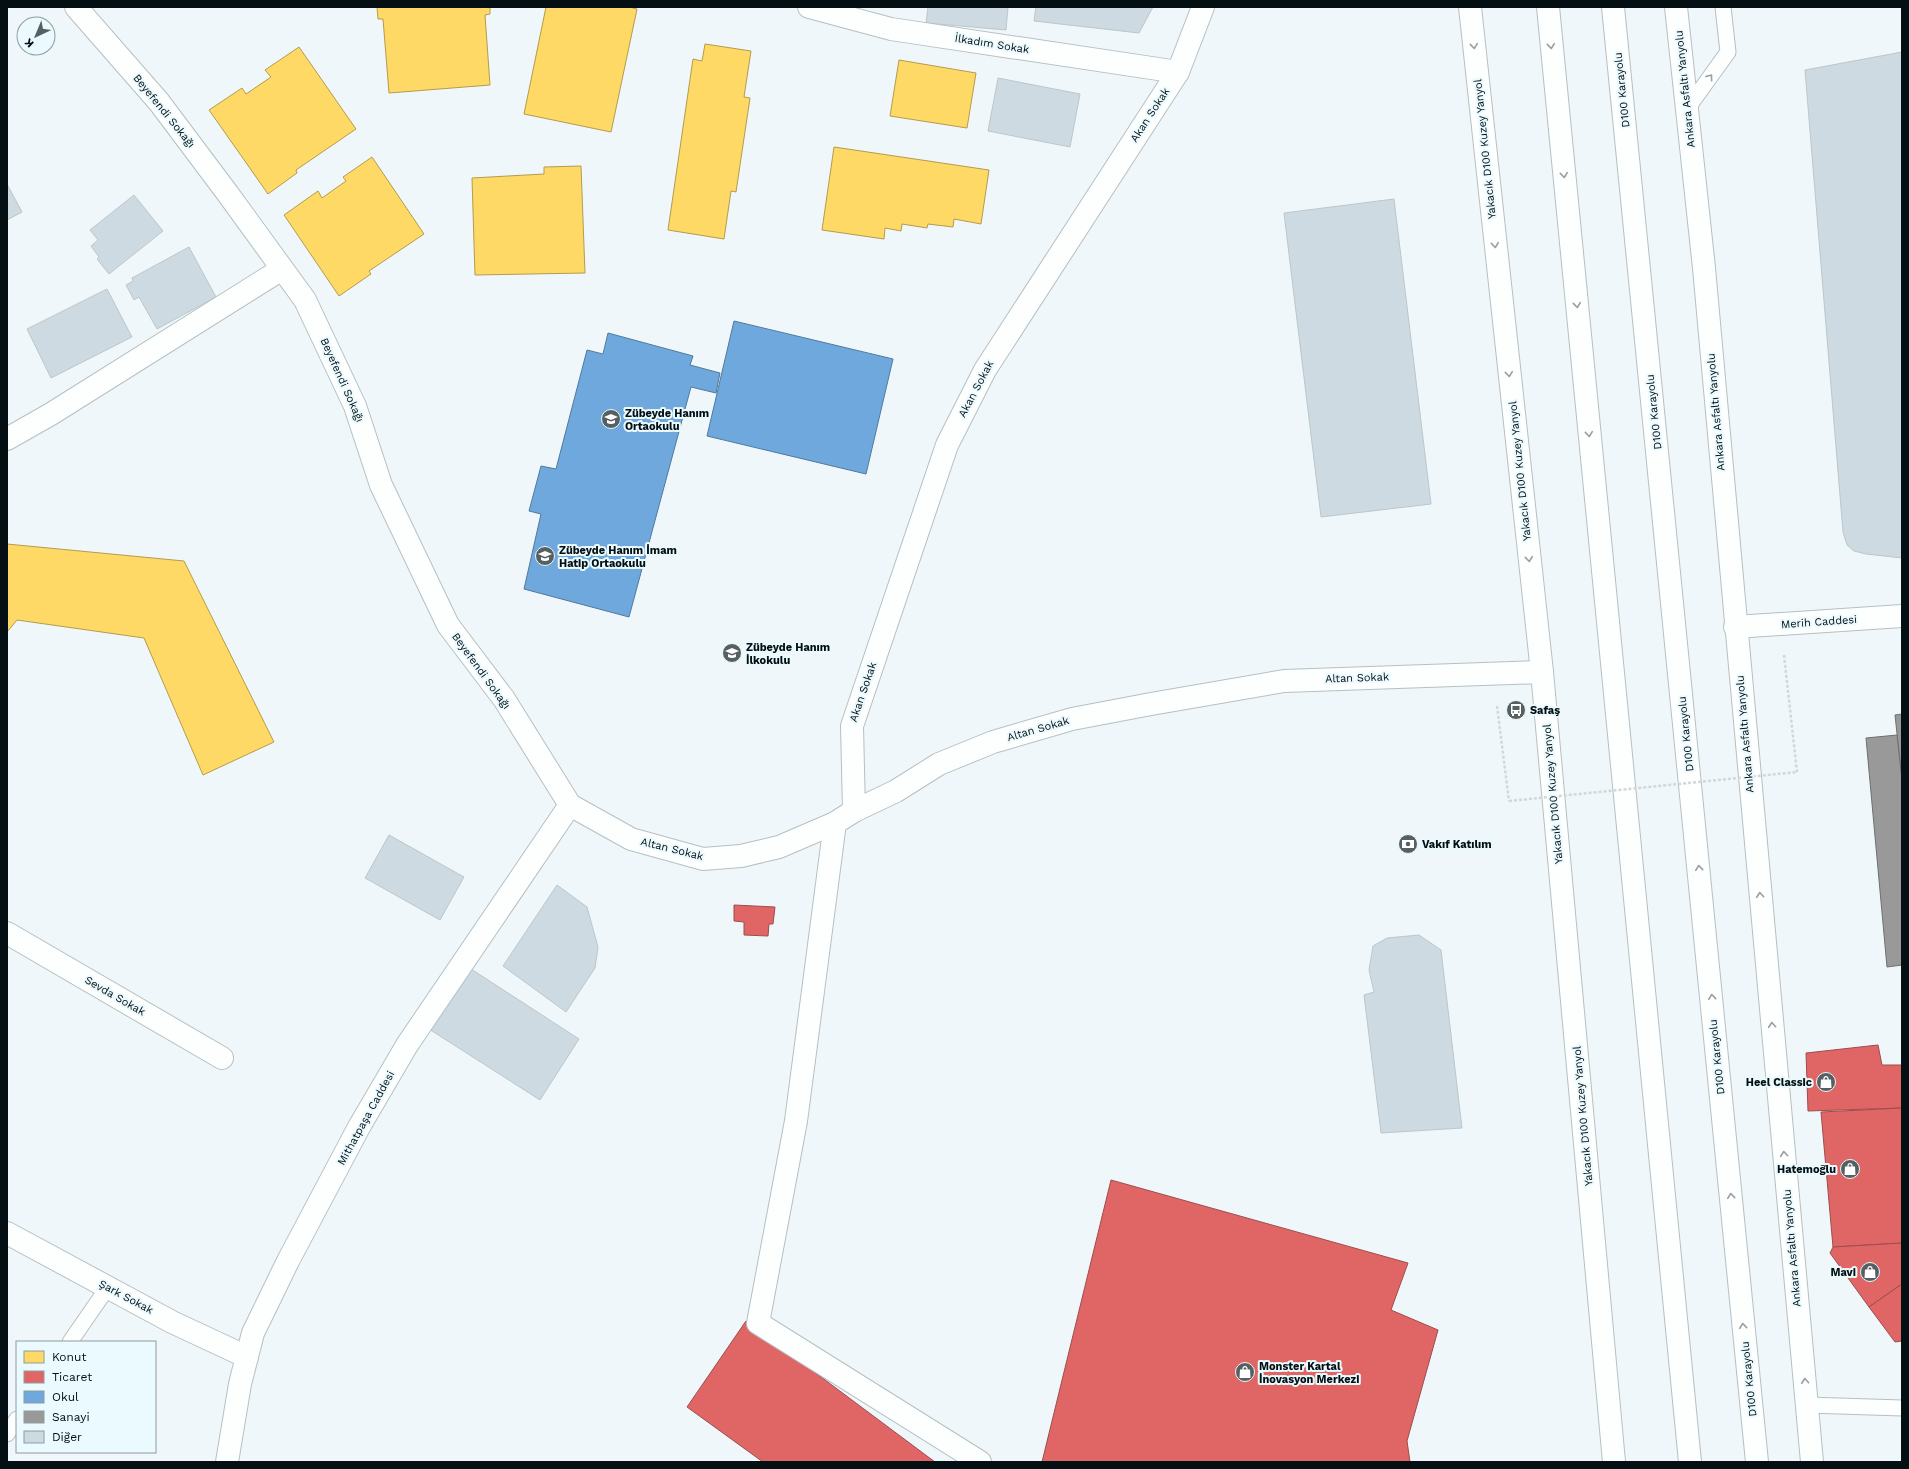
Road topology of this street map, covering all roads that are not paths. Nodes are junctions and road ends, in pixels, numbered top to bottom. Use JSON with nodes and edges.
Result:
{"nodes":[{"id":1,"x":76,"y":7,"type":"edge"},
{"id":2,"x":808,"y":7,"type":"edge"},
{"id":3,"x":1203,"y":7,"type":"edge"},
{"id":4,"x":1470,"y":7,"type":"edge"},
{"id":5,"x":1548,"y":7,"type":"edge"},
{"id":6,"x":1613,"y":7,"type":"edge"},
{"id":7,"x":1676,"y":7,"type":"edge"},
{"id":8,"x":1723,"y":7,"type":"edge"},
{"id":9,"x":1178,"y":72,"type":"junction"},
{"id":10,"x":1687,"y":109,"type":"junction"},
{"id":11,"x":282,"y":268,"type":"junction"},
{"id":12,"x":7,"y":439,"type":"edge"},
{"id":13,"x":1902,"y":616,"type":"edge"},
{"id":14,"x":1735,"y":628,"type":"junction"},
{"id":15,"x":1542,"y":672,"type":"junction"},
{"id":16,"x":570,"y":805,"type":"junction"},
{"id":17,"x":854,"y":811,"type":"junction"},
{"id":18,"x":836,"y":824,"type":"junction"},
{"id":19,"x":7,"y":933,"type":"edge"},
{"id":20,"x":222,"y":1058,"type":"dead end"},
{"id":21,"x":7,"y":1233,"type":"edge"},
{"id":22,"x":108,"y":1287,"type":"junction"},
{"id":23,"x":71,"y":1341,"type":"edge"},
{"id":24,"x":247,"y":1357,"type":"junction"},
{"id":25,"x":1807,"y":1405,"type":"junction"},
{"id":26,"x":1902,"y":1408,"type":"edge"},
{"id":27,"x":16,"y":1420,"type":"edge"},
{"id":28,"x":7,"y":1434,"type":"edge"},
{"id":29,"x":227,"y":1462,"type":"edge"},
{"id":30,"x":980,"y":1462,"type":"edge"},
{"id":31,"x":1614,"y":1462,"type":"edge"},
{"id":32,"x":1690,"y":1462,"type":"edge"},
{"id":33,"x":1757,"y":1462,"type":"edge"},
{"id":34,"x":1812,"y":1462,"type":"edge"}],
"edges":[{"from":1,"to":11,"type":"main road","name":"Beyefendi Sokağı"},
{"from":2,"to":9,"type":"main road","name":"İlkadım Sokak"},
{"from":3,"to":9,"type":"main road","name":"Akan Sokak"},
{"from":4,"to":15,"type":"main road","name":"Yakacık D100 Kuzey Yanyol","one_way":true},
{"from":5,"to":32,"type":"main road","one_way":true},
{"from":33,"to":6,"type":"main road","name":"D100 Karayolu","one_way":true},
{"from":7,"to":10,"type":"main road","name":"Ankara Asfaltı Yanyolu"},
{"from":10,"to":8,"type":"lane","one_way":true},
{"from":9,"to":17,"type":"main road","name":"Akan Sokak"},
{"from":10,"to":14,"type":"main road","name":"Ankara Asfaltı Yanyolu"},
{"from":11,"to":12,"type":"main road"},
{"from":11,"to":16,"type":"main road","name":"Beyefendi Sokağı"},
{"from":13,"to":14,"type":"main road","name":"Merih Caddesi"},
{"from":25,"to":14,"type":"main road","name":"Ankara Asfaltı Yanyolu","one_way":true},
{"from":15,"to":17,"type":"main road","name":"Altan Sokak"},
{"from":15,"to":31,"type":"main road","name":"Yakacık D100 Kuzey Yanyol"},
{"from":16,"to":18,"type":"main road","name":"Altan Sokak"},
{"from":16,"to":24,"type":"main road","name":"Mithatpaşa Caddesi"},
{"from":17,"to":18,"type":"main road","name":"Altan Sokak"},
{"from":18,"to":30,"type":"main road"},
{"from":19,"to":20,"type":"main road","name":"Sevda Sokak"},
{"from":21,"to":22,"type":"main road","name":"Şark Sokak"},
{"from":22,"to":23,"type":"lane"},
{"from":22,"to":24,"type":"main road","name":"Şark Sokak"},
{"from":24,"to":29,"type":"main road","name":"Mithatpaşa Caddesi"},
{"from":25,"to":26,"type":"lane"},
{"from":25,"to":34,"type":"main road","name":"Ankara Asfaltı Yanyolu"},
{"from":27,"to":28,"type":"lane"}]}
